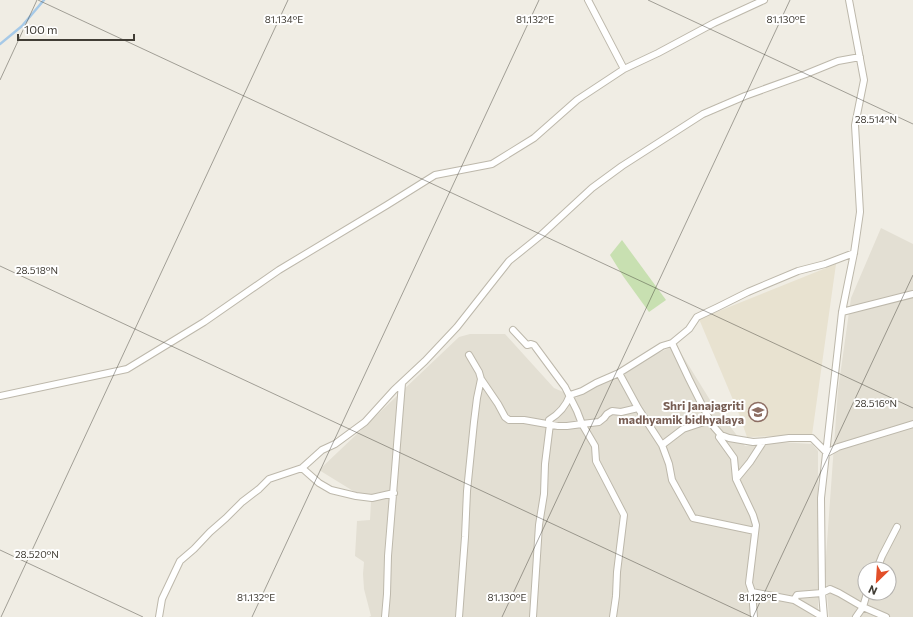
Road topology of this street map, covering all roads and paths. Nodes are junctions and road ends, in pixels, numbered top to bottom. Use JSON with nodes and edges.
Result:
{"nodes":[{"id":1,"x":588,"y":0,"type":"edge"},
{"id":2,"x":764,"y":0,"type":"edge"},
{"id":3,"x":849,"y":0,"type":"edge"},
{"id":4,"x":860,"y":57,"type":"junction"},
{"id":5,"x":624,"y":69,"type":"junction"},
{"id":6,"x":854,"y":253,"type":"junction"},
{"id":7,"x":913,"y":294,"type":"edge"},
{"id":8,"x":842,"y":312,"type":"junction"},
{"id":9,"x":513,"y":330,"type":"dead end"},
{"id":10,"x":672,"y":343,"type":"junction"},
{"id":11,"x":469,"y":355,"type":"dead end"},
{"id":12,"x":620,"y":372,"type":"junction"},
{"id":13,"x":481,"y":379,"type":"junction"},
{"id":14,"x":402,"y":383,"type":"junction"},
{"id":15,"x":570,"y":395,"type":"junction"},
{"id":16,"x":0,"y":396,"type":"edge"},
{"id":17,"x":638,"y":408,"type":"junction"},
{"id":18,"x":710,"y":420,"type":"junction"},
{"id":19,"x":550,"y":424,"type":"junction"},
{"id":20,"x":582,"y":424,"type":"junction"},
{"id":21,"x":913,"y":424,"type":"edge"},
{"id":22,"x":721,"y":435,"type":"junction"},
{"id":23,"x":764,"y":442,"type":"junction"},
{"id":24,"x":662,"y":445,"type":"junction"},
{"id":25,"x":827,"y":453,"type":"junction"},
{"id":26,"x":302,"y":468,"type":"junction"},
{"id":27,"x":736,"y":479,"type":"junction"},
{"id":28,"x":394,"y":493,"type":"junction"},
{"id":29,"x":897,"y":527,"type":"dead end"},
{"id":30,"x":755,"y":531,"type":"junction"},
{"id":31,"x":880,"y":561,"type":"edge"},
{"id":32,"x":752,"y":592,"type":"junction"},
{"id":33,"x":822,"y":593,"type":"junction"},
{"id":34,"x":794,"y":600,"type":"junction"},
{"id":35,"x":865,"y":601,"type":"edge"},
{"id":36,"x":863,"y":607,"type":"junction"},
{"id":37,"x":159,"y":617,"type":"edge"},
{"id":38,"x":385,"y":617,"type":"edge"},
{"id":39,"x":459,"y":617,"type":"edge"},
{"id":40,"x":533,"y":617,"type":"edge"},
{"id":41,"x":613,"y":617,"type":"edge"},
{"id":42,"x":754,"y":617,"type":"edge"},
{"id":43,"x":824,"y":617,"type":"edge"},
{"id":44,"x":856,"y":617,"type":"edge"},
{"id":45,"x":886,"y":617,"type":"edge"}],
"edges":[{"from":1,"to":5,"type":"street"},
{"from":2,"to":5,"type":"street"},
{"from":3,"to":4,"type":"street"},
{"from":4,"to":6,"type":"street"},
{"from":4,"to":14,"type":"street"},
{"from":5,"to":16,"type":"street"},
{"from":6,"to":8,"type":"street"},
{"from":6,"to":10,"type":"street"},
{"from":7,"to":8,"type":"street"},
{"from":8,"to":25,"type":"street"},
{"from":9,"to":15,"type":"street"},
{"from":10,"to":12,"type":"street"},
{"from":10,"to":18,"type":"street"},
{"from":11,"to":13,"type":"street"},
{"from":12,"to":15,"type":"street"},
{"from":12,"to":17,"type":"street"},
{"from":13,"to":19,"type":"street"},
{"from":13,"to":39,"type":"street"},
{"from":14,"to":26,"type":"street"},
{"from":14,"to":28,"type":"street"},
{"from":15,"to":19,"type":"street"},
{"from":15,"to":20,"type":"street"},
{"from":17,"to":20,"type":"street"},
{"from":17,"to":24,"type":"street"},
{"from":18,"to":22,"type":"street"},
{"from":18,"to":24,"type":"street"},
{"from":19,"to":20,"type":"street"},
{"from":19,"to":40,"type":"street"},
{"from":20,"to":41,"type":"street"},
{"from":21,"to":25,"type":"street"},
{"from":22,"to":23,"type":"street"},
{"from":22,"to":27,"type":"street"},
{"from":23,"to":25,"type":"street"},
{"from":23,"to":27,"type":"street"},
{"from":24,"to":30,"type":"street"},
{"from":25,"to":33,"type":"street"},
{"from":26,"to":28,"type":"street"},
{"from":26,"to":37,"type":"street"},
{"from":27,"to":30,"type":"street"},
{"from":28,"to":38,"type":"street"},
{"from":29,"to":31,"type":"street"},
{"from":30,"to":32,"type":"street"},
{"from":32,"to":34,"type":"street"},
{"from":32,"to":42,"type":"street"},
{"from":33,"to":34,"type":"street"},
{"from":33,"to":36,"type":"street"},
{"from":33,"to":43,"type":"street"},
{"from":34,"to":43,"type":"street"},
{"from":35,"to":36,"type":"street"},
{"from":36,"to":44,"type":"street"},
{"from":36,"to":45,"type":"street"}]}
